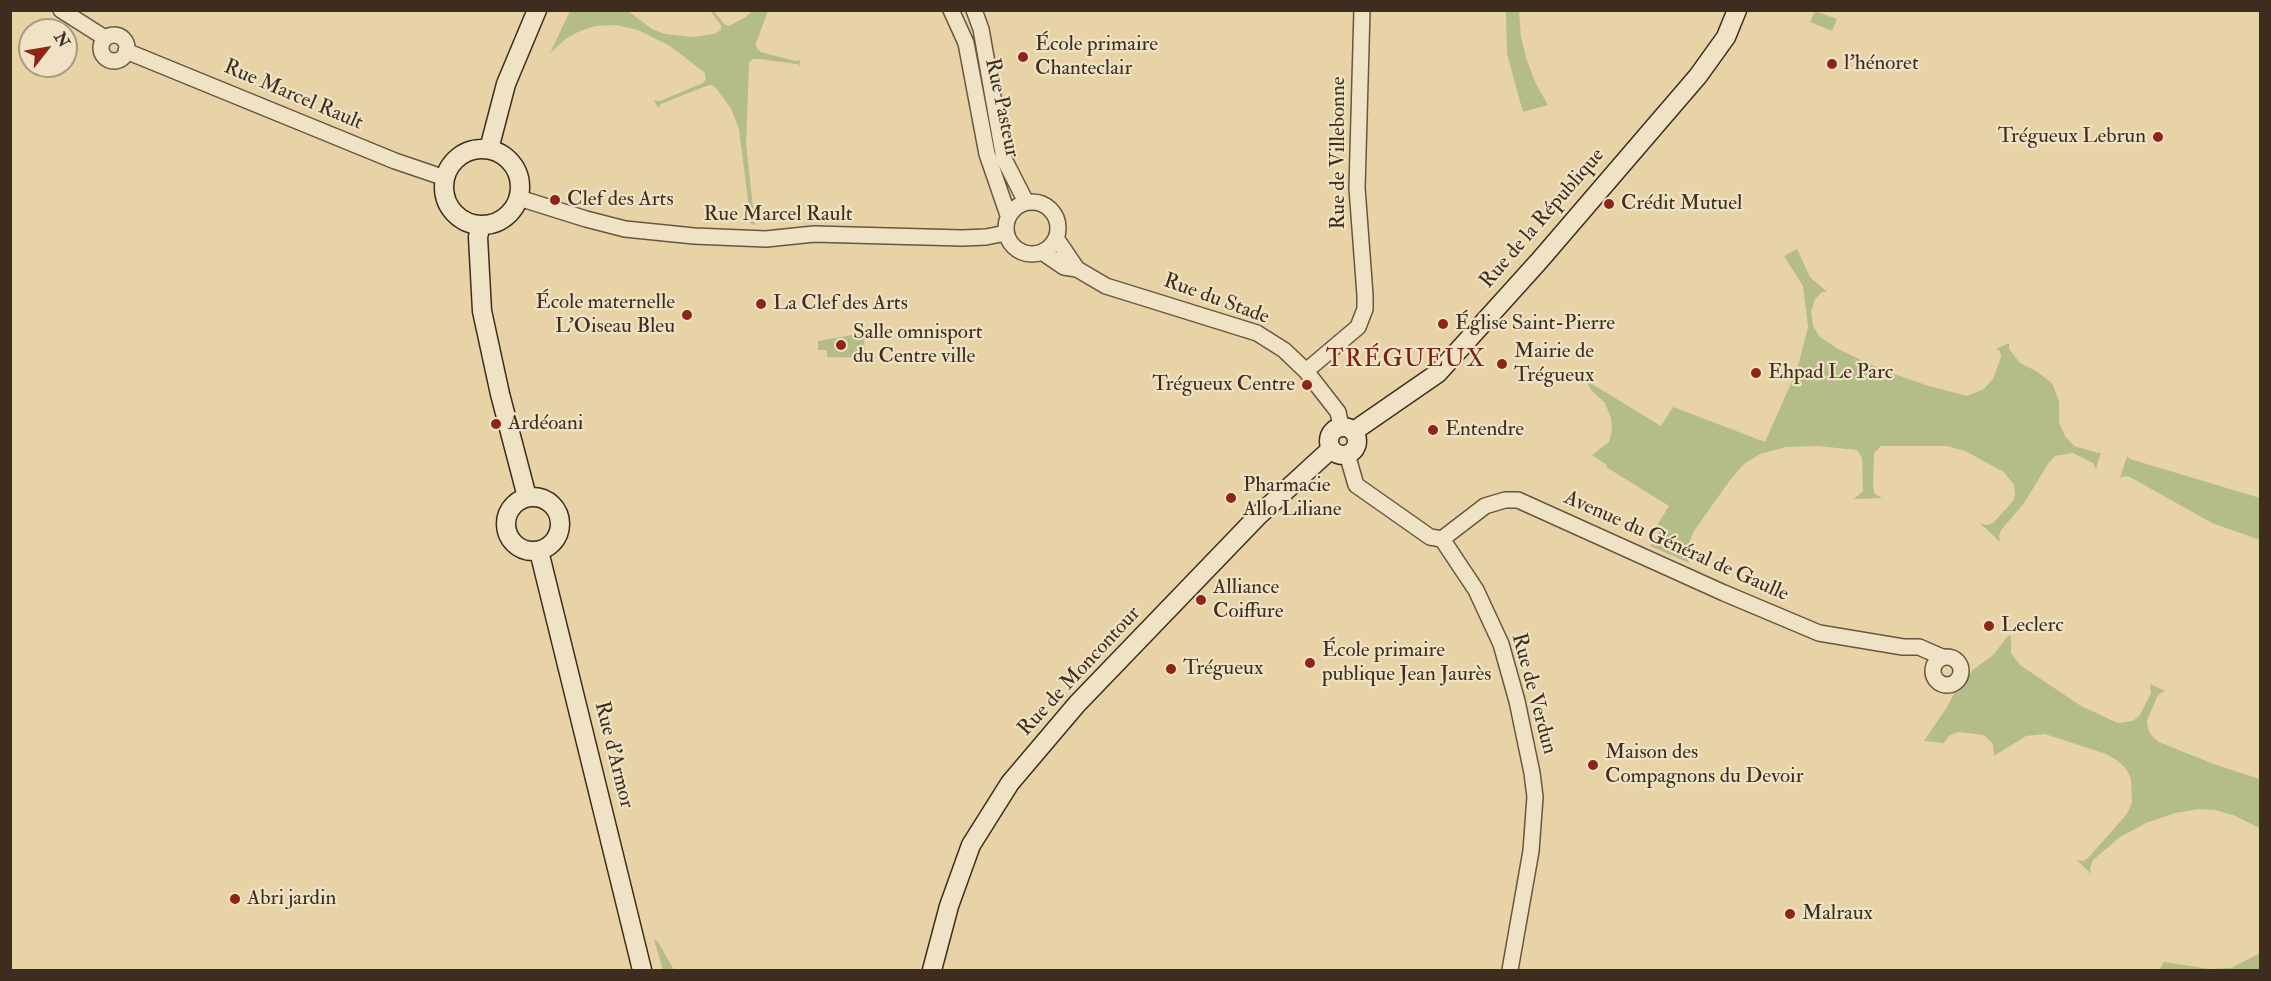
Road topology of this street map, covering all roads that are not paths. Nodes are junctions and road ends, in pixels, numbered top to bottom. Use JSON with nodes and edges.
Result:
{"nodes":[{"id":1,"x":60,"y":10,"type":"edge"},
{"id":2,"x":537,"y":10,"type":"edge"},
{"id":3,"x":951,"y":10,"type":"edge"},
{"id":4,"x":974,"y":10,"type":"edge"},
{"id":5,"x":1362,"y":10,"type":"edge"},
{"id":6,"x":1737,"y":10,"type":"edge"},
{"id":7,"x":489,"y":149,"type":"junction"},
{"id":8,"x":445,"y":178,"type":"junction"},
{"id":9,"x":519,"y":198,"type":"junction"},
{"id":10,"x":1026,"y":202,"type":"junction"},
{"id":11,"x":1008,"y":215,"type":"junction"},
{"id":12,"x":481,"y":225,"type":"junction"},
{"id":13,"x":1006,"y":232,"type":"junction"},
{"id":14,"x":1056,"y":238,"type":"junction"},
{"id":15,"x":1042,"y":252,"type":"junction"},
{"id":16,"x":1077,"y":269,"type":"junction"},
{"id":17,"x":1306,"y":371,"type":"junction"},
{"id":18,"x":1348,"y":429,"type":"junction"},
{"id":19,"x":1339,"y":452,"type":"junction"},
{"id":20,"x":527,"y":497,"type":"junction"},
{"id":21,"x":1442,"y":538,"type":"junction"},
{"id":22,"x":539,"y":551,"type":"junction"},
{"id":23,"x":1939,"y":660,"type":"dead end"},
{"id":24,"x":642,"y":970,"type":"edge"},
{"id":25,"x":932,"y":970,"type":"edge"},
{"id":26,"x":1510,"y":970,"type":"edge"}],
"edges":[{"from":1,"to":8,"type":"street","name":"Rue Marcel Rault"},
{"from":2,"to":7,"type":"main road"},
{"from":3,"to":11,"type":"street","name":"Rue Pasteur"},
{"from":4,"to":10,"type":"street","name":"Rue Pasteur"},
{"from":5,"to":17,"type":"street","name":"Rue de Villebonne"},
{"from":6,"to":18,"type":"main road","name":"Rue de la République"},
{"from":7,"to":8,"type":"main road"},
{"from":7,"to":9,"type":"main road"},
{"from":8,"to":12,"type":"main road"},
{"from":9,"to":12,"type":"main road"},
{"from":9,"to":13,"type":"street","name":"Rue Marcel Rault"},
{"from":10,"to":11,"type":"street"},
{"from":10,"to":14,"type":"street"},
{"from":11,"to":13,"type":"street"},
{"from":12,"to":20,"type":"main road"},
{"from":13,"to":15,"type":"street"},
{"from":14,"to":15,"type":"street"},
{"from":14,"to":16,"type":"street"},
{"from":15,"to":16,"type":"street","name":"Rue du Stade"},
{"from":16,"to":17,"type":"street","name":"Rue du Stade"},
{"from":17,"to":18,"type":"street","name":"Rue du Stade"},
{"from":18,"to":19,"type":"main road"},
{"from":19,"to":21,"type":"street"},
{"from":19,"to":25,"type":"main road","name":"Rue de Moncontour"},
{"from":20,"to":22,"type":"main road"},
{"from":20,"to":22,"type":"main road"},
{"from":21,"to":23,"type":"street","name":"Avenue du Général de Gaulle"},
{"from":21,"to":26,"type":"street","name":"Rue de Verdun"},
{"from":22,"to":24,"type":"main road","name":"Rue d'Armor"}]}
